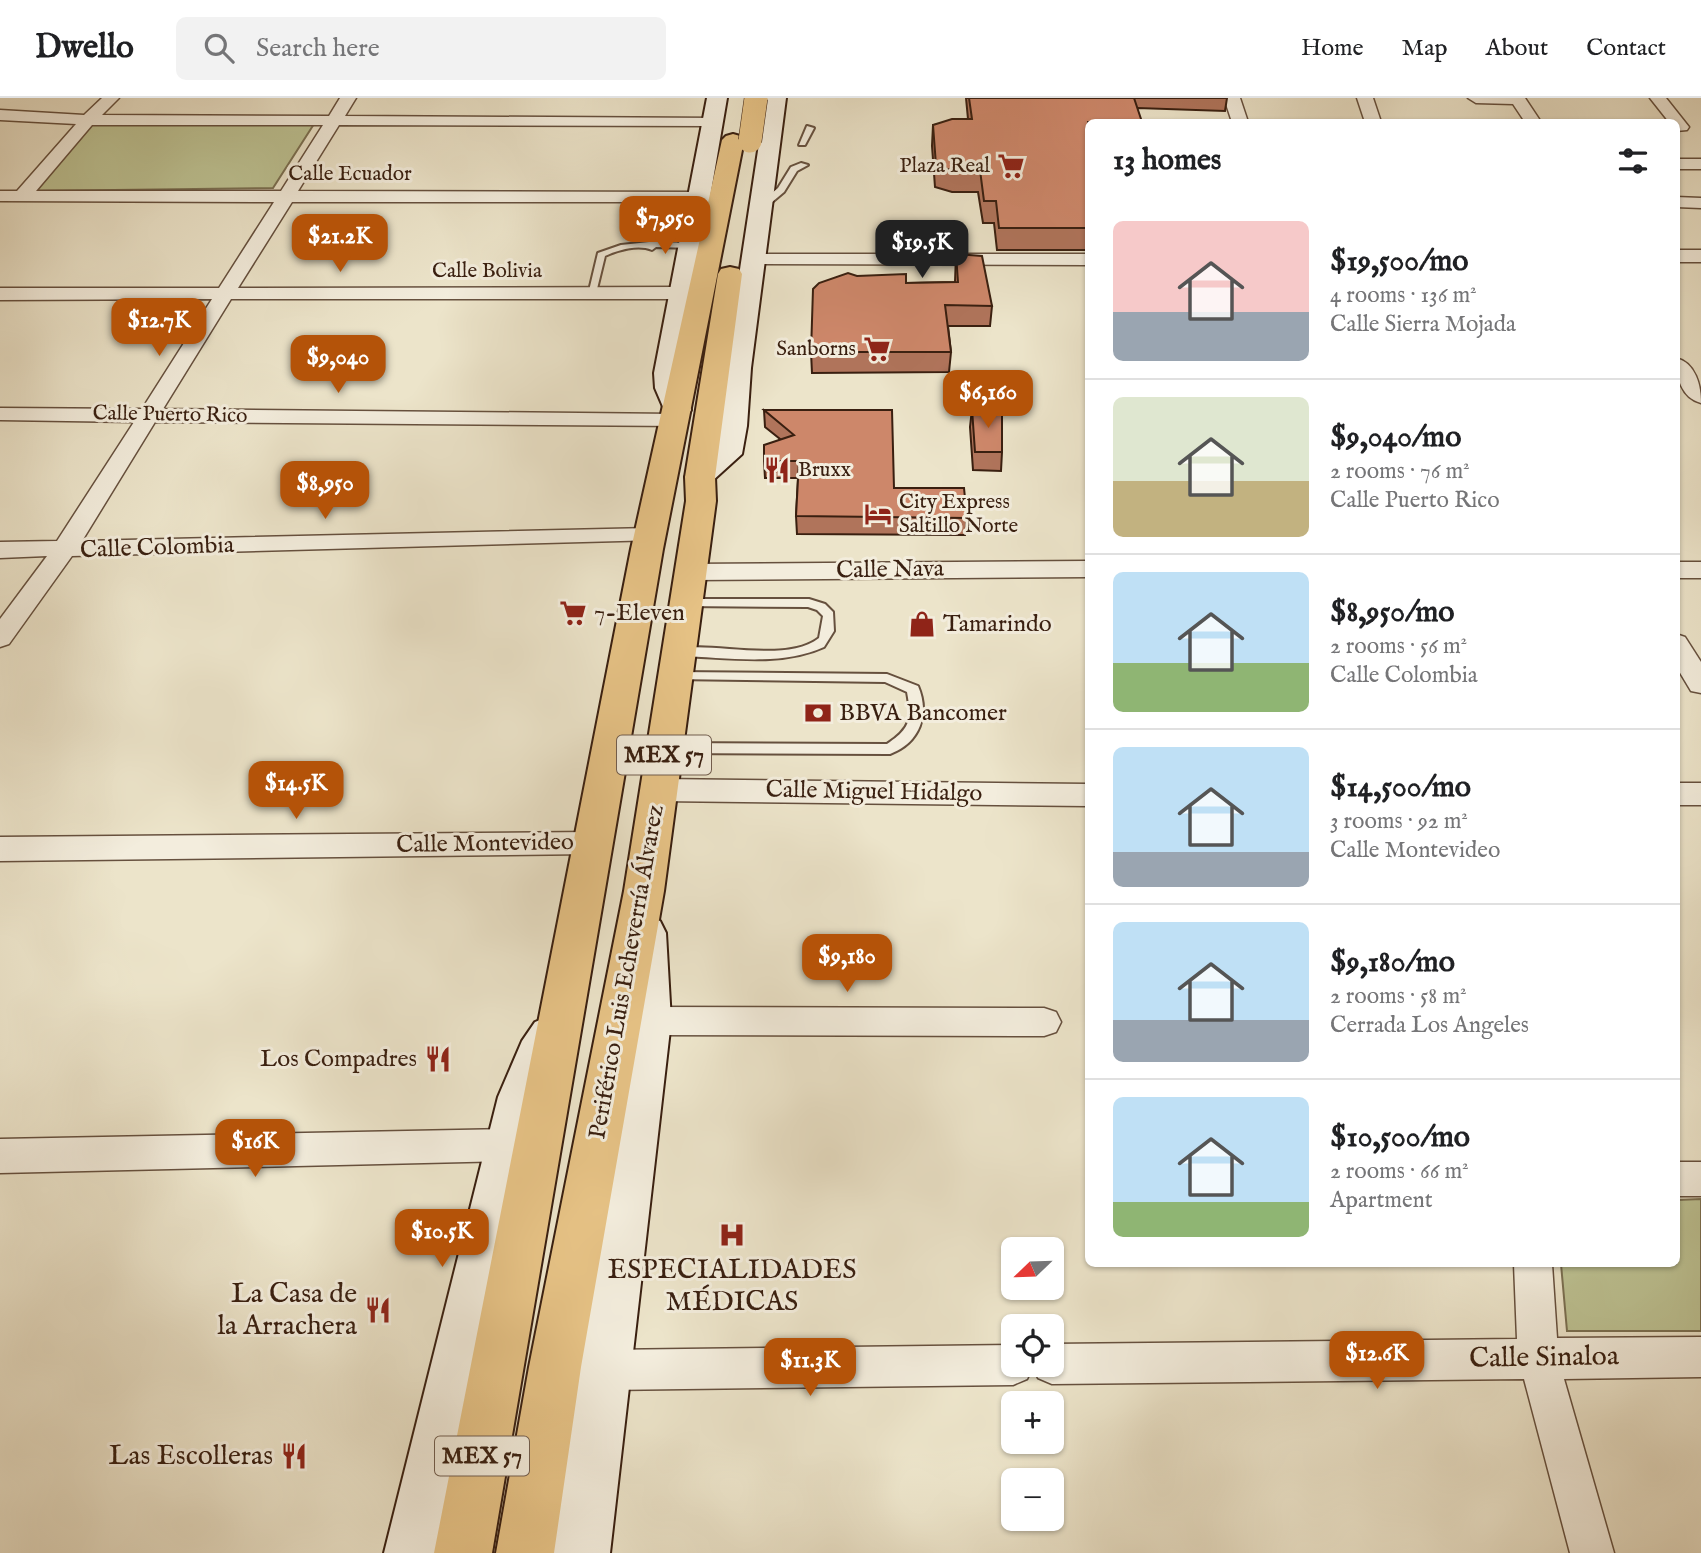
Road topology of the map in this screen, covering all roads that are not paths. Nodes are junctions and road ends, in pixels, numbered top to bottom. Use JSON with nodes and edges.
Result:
{"nodes":[{"id":1,"x":111,"y":98,"type":"edge"},
{"id":2,"x":348,"y":98,"type":"edge"},
{"id":3,"x":727,"y":98,"type":"edge"},
{"id":4,"x":740,"y":98,"type":"edge"},
{"id":5,"x":1232,"y":98,"type":"edge"},
{"id":6,"x":1365,"y":98,"type":"edge"},
{"id":7,"x":1476,"y":98,"type":"edge"},
{"id":8,"x":1518,"y":98,"type":"edge"},
{"id":9,"x":1658,"y":98,"type":"edge"},
{"id":10,"x":768,"y":100,"type":"edge"},
{"id":11,"x":715,"y":109,"type":"edge"},
{"id":12,"x":0,"y":115,"type":"edge"},
{"id":13,"x":334,"y":119,"type":"junction"},
{"id":14,"x":1239,"y":119,"type":"edge"},
{"id":15,"x":1372,"y":119,"type":"edge"},
{"id":16,"x":1531,"y":119,"type":"edge"},
{"id":17,"x":1677,"y":119,"type":"edge"},
{"id":18,"x":88,"y":120,"type":"junction"},
{"id":19,"x":810,"y":128,"type":"dead end"},
{"id":20,"x":751,"y":140,"type":"junction"},
{"id":21,"x":802,"y":143,"type":"dead end"},
{"id":22,"x":1680,"y":163,"type":"edge"},
{"id":23,"x":1701,"y":164,"type":"edge"},
{"id":24,"x":804,"y":165,"type":"dead end"},
{"id":25,"x":0,"y":196,"type":"edge"},
{"id":26,"x":284,"y":196,"type":"junction"},
{"id":27,"x":21,"y":197,"type":"junction"},
{"id":28,"x":700,"y":197,"type":"junction"},
{"id":29,"x":1680,"y":202,"type":"edge"},
{"id":30,"x":1701,"y":203,"type":"edge"},
{"id":31,"x":762,"y":206,"type":"junction"},
{"id":32,"x":663,"y":210,"type":"dead end"},
{"id":33,"x":690,"y":246,"type":"junction"},
{"id":34,"x":652,"y":247,"type":"junction"},
{"id":35,"x":1680,"y":256,"type":"edge"},
{"id":36,"x":1701,"y":256,"type":"edge"},
{"id":37,"x":755,"y":260,"type":"junction"},
{"id":38,"x":1085,"y":260,"type":"edge"},
{"id":39,"x":591,"y":293,"type":"junction"},
{"id":40,"x":680,"y":293,"type":"junction"},
{"id":41,"x":0,"y":294,"type":"edge"},
{"id":42,"x":223,"y":295,"type":"junction"},
{"id":43,"x":1680,"y":370,"type":"edge"},
{"id":44,"x":1701,"y":397,"type":"edge"},
{"id":45,"x":0,"y":414,"type":"edge"},
{"id":46,"x":149,"y":414,"type":"junction"},
{"id":47,"x":676,"y":416,"type":"junction"},
{"id":48,"x":700,"y":477,"type":"junction"},
{"id":49,"x":650,"y":535,"type":"junction"},
{"id":50,"x":0,"y":550,"type":"edge"},
{"id":51,"x":64,"y":550,"type":"junction"},
{"id":52,"x":1085,"y":569,"type":"edge"},
{"id":53,"x":1680,"y":570,"type":"edge"},
{"id":54,"x":1701,"y":570,"type":"edge"},
{"id":55,"x":689,"y":588,"type":"junction"},
{"id":56,"x":0,"y":638,"type":"edge"},
{"id":57,"x":1680,"y":650,"type":"edge"},
{"id":58,"x":677,"y":664,"type":"junction"},
{"id":59,"x":1701,"y":684,"type":"edge"},
{"id":60,"x":665,"y":748,"type":"junction"},
{"id":61,"x":660,"y":790,"type":"junction"},
{"id":62,"x":1680,"y":794,"type":"edge"},
{"id":63,"x":1701,"y":794,"type":"edge"},
{"id":64,"x":1085,"y":795,"type":"edge"},
{"id":65,"x":592,"y":843,"type":"junction"},
{"id":66,"x":0,"y":849,"type":"edge"},
{"id":67,"x":643,"y":891,"type":"junction"},
{"id":68,"x":649,"y":1021,"type":"junction"},
{"id":69,"x":559,"y":1022,"type":"junction"},
{"id":70,"x":1044,"y":1022,"type":"dead end"},
{"id":71,"x":509,"y":1145,"type":"junction"},
{"id":72,"x":0,"y":1156,"type":"edge"},
{"id":73,"x":1680,"y":1179,"type":"edge"},
{"id":74,"x":1701,"y":1179,"type":"edge"},
{"id":75,"x":1533,"y":1267,"type":"edge"},
{"id":76,"x":1701,"y":1357,"type":"edge"},
{"id":77,"x":1538,"y":1359,"type":"junction"},
{"id":78,"x":1064,"y":1364,"type":"edge"},
{"id":79,"x":1001,"y":1365,"type":"edge"},
{"id":80,"x":581,"y":1368,"type":"junction"},
{"id":81,"x":413,"y":1553,"type":"edge"},
{"id":82,"x":464,"y":1553,"type":"edge"},
{"id":83,"x":526,"y":1553,"type":"edge"},
{"id":84,"x":581,"y":1553,"type":"edge"},
{"id":85,"x":1592,"y":1553,"type":"edge"}],
"edges":[{"from":1,"to":18,"type":"street"},
{"from":2,"to":13,"type":"street"},
{"from":3,"to":20,"type":"street"},
{"from":4,"to":20,"type":"highway","name":"Periférico Luis Echeverría Álvarez","number":"MEX 57"},
{"from":5,"to":14,"type":"street"},
{"from":6,"to":15,"type":"street"},
{"from":7,"to":8,"type":"street"},
{"from":8,"to":16,"type":"street"},
{"from":9,"to":17,"type":"street"},
{"from":10,"to":20,"type":"street"},
{"from":11,"to":13,"type":"street"},
{"from":11,"to":28,"type":"street"},
{"from":12,"to":18,"type":"street"},
{"from":13,"to":18,"type":"street"},
{"from":13,"to":26,"type":"street"},
{"from":18,"to":27,"type":"street"},
{"from":19,"to":21,"type":"lane"},
{"from":20,"to":31,"type":"street"},
{"from":20,"to":47,"type":"highway","name":"Periférico Luis Echeverría Álvarez","number":"MEX 57"},
{"from":20,"to":48,"type":"highway","name":"Periférico Luis Echeverría Álvarez","number":"MEX 57"},
{"from":22,"to":23,"type":"street"},
{"from":24,"to":31,"type":"lane"},
{"from":25,"to":27,"type":"street","name":"Calle Ecuador"},
{"from":26,"to":27,"type":"street","name":"Calle Ecuador"},
{"from":26,"to":28,"type":"street","name":"Calle Ecuador"},
{"from":26,"to":42,"type":"street"},
{"from":28,"to":33,"type":"street"},
{"from":29,"to":30,"type":"street"},
{"from":31,"to":37,"type":"street"},
{"from":32,"to":34,"type":"lane"},
{"from":33,"to":34,"type":"lane"},
{"from":33,"to":40,"type":"street"},
{"from":34,"to":39,"type":"lane"},
{"from":35,"to":36,"type":"street"},
{"from":37,"to":38,"type":"street"},
{"from":37,"to":48,"type":"street"},
{"from":39,"to":40,"type":"street","name":"Calle Bolivia"},
{"from":39,"to":42,"type":"street","name":"Calle Bolivia"},
{"from":40,"to":47,"type":"street"},
{"from":41,"to":42,"type":"street","name":"Calle Bolivia"},
{"from":42,"to":46,"type":"street"},
{"from":43,"to":44,"type":"street"},
{"from":45,"to":46,"type":"street","name":"Calle Puerto Rico"},
{"from":46,"to":47,"type":"street","name":"Calle Puerto Rico"},
{"from":46,"to":51,"type":"street"},
{"from":47,"to":49,"type":"highway","name":"Periférico Luis Echeverría Álvarez","number":"MEX 57"},
{"from":48,"to":55,"type":"highway","name":"Periférico Luis Echeverría Álvarez","number":"MEX 57"},
{"from":49,"to":51,"type":"street","name":"Calle Colombia"},
{"from":49,"to":65,"type":"highway","name":"Periférico Luis Echeverría Álvarez","number":"MEX 57"},
{"from":50,"to":51,"type":"street","name":"Calle Colombia"},
{"from":51,"to":56,"type":"street"},
{"from":52,"to":55,"type":"street","name":"Calle Nava"},
{"from":53,"to":54,"type":"street"},
{"from":55,"to":58,"type":"highway","name":"Periférico Luis Echeverría Álvarez","number":"MEX 57"},
{"from":55,"to":58,"type":"lane"},
{"from":57,"to":59,"type":"street"},
{"from":58,"to":60,"type":"highway","name":"Periférico Luis Echeverría Álvarez","number":"MEX 57"},
{"from":58,"to":60,"type":"lane"},
{"from":60,"to":61,"type":"highway","name":"Periférico Luis Echeverría Álvarez","number":"MEX 57"},
{"from":61,"to":64,"type":"street","name":"Calle Miguel Hidalgo"},
{"from":61,"to":67,"type":"highway","name":"Periférico Luis Echeverría Álvarez","number":"MEX 57"},
{"from":62,"to":63,"type":"street"},
{"from":65,"to":66,"type":"street","name":"Calle Montevideo"},
{"from":65,"to":69,"type":"highway","name":"Periférico Luis Echeverría Álvarez","number":"MEX 57"},
{"from":67,"to":68,"type":"street"},
{"from":67,"to":80,"type":"highway","name":"Periférico Luis Echeverría Álvarez","number":"MEX 57"},
{"from":68,"to":70,"type":"street"},
{"from":68,"to":80,"type":"street"},
{"from":69,"to":71,"type":"street","name":"Periférico Luis Echeverría Álvarez"},
{"from":69,"to":82,"type":"highway","name":"Periférico Luis Echeverría Álvarez","number":"MEX 57"},
{"from":71,"to":72,"type":"street"},
{"from":71,"to":81,"type":"street","name":"Periférico Luis Echeverría Álvarez"},
{"from":73,"to":74,"type":"street"},
{"from":75,"to":77,"type":"street"},
{"from":76,"to":77,"type":"street","name":"Calle Sinaloa"},
{"from":77,"to":78,"type":"street","name":"Calle Sinaloa"},
{"from":77,"to":85,"type":"street"},
{"from":79,"to":80,"type":"street"},
{"from":80,"to":83,"type":"highway","name":"Periférico Luis Echeverría Álvarez","number":"MEX 57"},
{"from":80,"to":84,"type":"street"}]}
